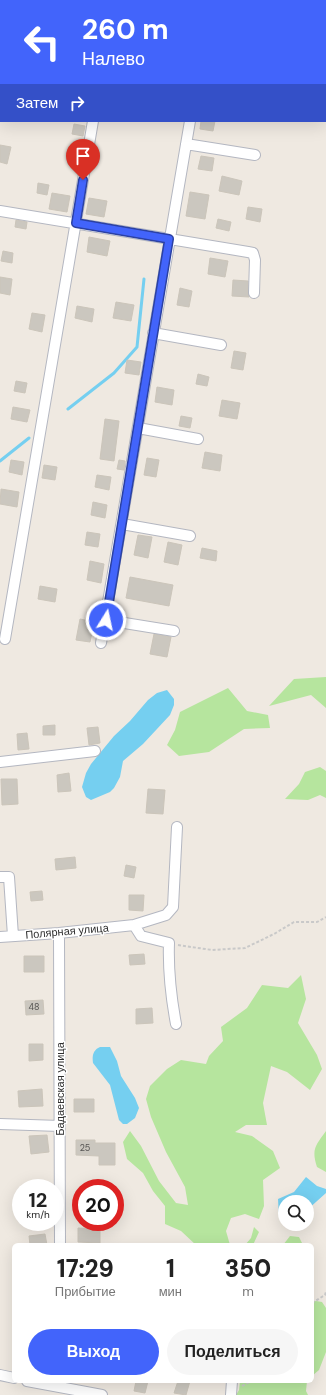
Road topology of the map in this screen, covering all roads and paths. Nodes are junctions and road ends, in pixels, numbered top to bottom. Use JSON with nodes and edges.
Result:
{"nodes":[{"id":1,"x":93,"y":122,"type":"edge"},
{"id":2,"x":190,"y":122,"type":"edge"},
{"id":3,"x":186,"y":144,"type":"junction"},
{"id":4,"x":255,"y":155,"type":"dead end"},
{"id":5,"x":0,"y":211,"type":"edge"},
{"id":6,"x":76,"y":223,"type":"junction"},
{"id":7,"x":169,"y":239,"type":"junction"},
{"id":8,"x":254,"y":293,"type":"dead end"},
{"id":9,"x":153,"y":333,"type":"junction"},
{"id":10,"x":221,"y":345,"type":"dead end"},
{"id":11,"x":138,"y":428,"type":"junction"},
{"id":12,"x":198,"y":439,"type":"dead end"},
{"id":13,"x":122,"y":524,"type":"junction"},
{"id":14,"x":190,"y":536,"type":"dead end"},
{"id":15,"x":106,"y":620,"type":"junction"},
{"id":16,"x":174,"y":631,"type":"dead end"},
{"id":17,"x":5,"y":639,"type":"dead end"},
{"id":18,"x":102,"y":643,"type":"dead end"},
{"id":19,"x":96,"y":751,"type":"dead end"},
{"id":20,"x":0,"y":762,"type":"edge"},
{"id":21,"x":178,"y":827,"type":"dead end"},
{"id":22,"x":0,"y":877,"type":"edge"},
{"id":23,"x":326,"y":917,"type":"edge"},
{"id":24,"x":134,"y":925,"type":"junction"},
{"id":25,"x":59,"y":933,"type":"junction"},
{"id":26,"x":14,"y":936,"type":"junction"},
{"id":27,"x":0,"y":937,"type":"edge"},
{"id":28,"x":169,"y":943,"type":"junction"},
{"id":29,"x":176,"y":1024,"type":"dead end"},
{"id":30,"x":0,"y":1124,"type":"edge"},
{"id":31,"x":60,"y":1126,"type":"junction"},
{"id":32,"x":60,"y":1243,"type":"edge"},
{"id":33,"x":326,"y":1294,"type":"edge"},
{"id":34,"x":314,"y":1302,"type":"edge"},
{"id":35,"x":0,"y":1375,"type":"edge"},
{"id":36,"x":12,"y":1378,"type":"edge"},
{"id":37,"x":36,"y":1383,"type":"edge"},
{"id":38,"x":232,"y":1383,"type":"edge"},
{"id":39,"x":59,"y":1388,"type":"edge"},
{"id":40,"x":102,"y":1395,"type":"edge"},
{"id":41,"x":231,"y":1395,"type":"edge"}],
"edges":[{"from":1,"to":6,"type":"street"},
{"from":2,"to":3,"type":"street"},
{"from":3,"to":4,"type":"street"},
{"from":3,"to":7,"type":"street"},
{"from":5,"to":6,"type":"street"},
{"from":6,"to":7,"type":"street"},
{"from":6,"to":17,"type":"street"},
{"from":7,"to":8,"type":"street"},
{"from":7,"to":9,"type":"street"},
{"from":9,"to":10,"type":"street"},
{"from":9,"to":11,"type":"street"},
{"from":11,"to":12,"type":"street"},
{"from":11,"to":13,"type":"street"},
{"from":13,"to":14,"type":"street"},
{"from":13,"to":15,"type":"street"},
{"from":15,"to":16,"type":"street"},
{"from":15,"to":18,"type":"street"},
{"from":19,"to":20,"type":"street"},
{"from":21,"to":24,"type":"street","name":"Полярная улица"},
{"from":22,"to":26,"type":"street"},
{"from":23,"to":28,"type":"path"},
{"from":24,"to":25,"type":"street","name":"Полярная улица"},
{"from":24,"to":28,"type":"street"},
{"from":25,"to":26,"type":"street","name":"Полярная улица"},
{"from":25,"to":31,"type":"street","name":"Бадаевская улица"},
{"from":26,"to":27,"type":"street","name":"Полярная улица"},
{"from":28,"to":29,"type":"street"},
{"from":30,"to":31,"type":"street"},
{"from":31,"to":32,"type":"street","name":"Бадаевская улица"},
{"from":33,"to":34,"type":"path"},
{"from":35,"to":36,"type":"street"},
{"from":37,"to":39,"type":"street"},
{"from":38,"to":41,"type":"street"},
{"from":39,"to":40,"type":"street"}]}
